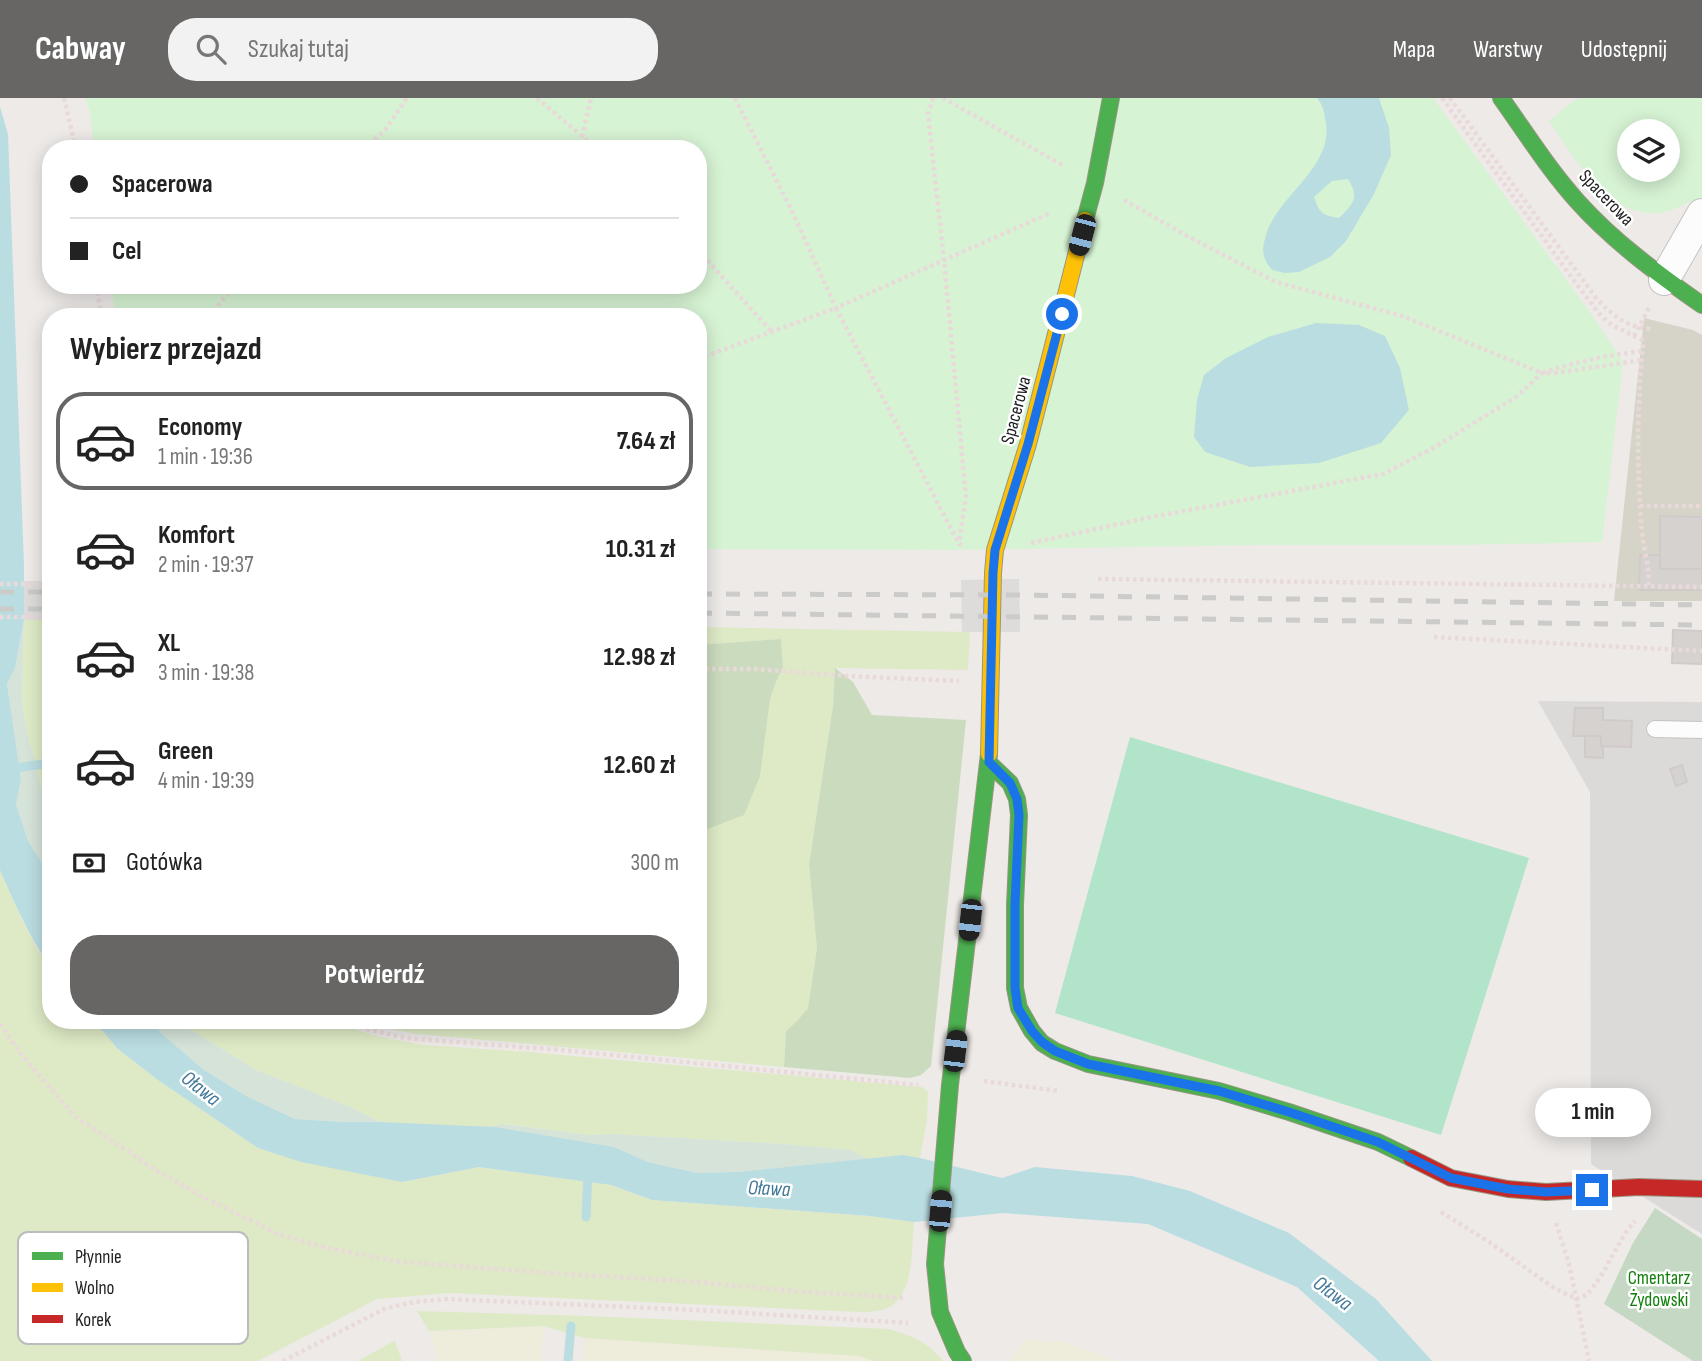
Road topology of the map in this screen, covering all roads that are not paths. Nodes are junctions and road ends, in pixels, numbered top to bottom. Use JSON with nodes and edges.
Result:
{"nodes":[{"id":1,"x":1111,"y":98,"type":"edge"},
{"id":2,"x":1501,"y":98,"type":"edge"},
{"id":3,"x":1702,"y":214,"type":"edge"},
{"id":4,"x":1664,"y":280,"type":"junction"},
{"id":5,"x":1702,"y":305,"type":"edge"},
{"id":6,"x":1655,"y":729,"type":"dead end"},
{"id":7,"x":1702,"y":730,"type":"edge"},
{"id":8,"x":989,"y":762,"type":"junction"},
{"id":9,"x":1702,"y":1189,"type":"edge"},
{"id":10,"x":963,"y":1361,"type":"edge"}],
"edges":[{"from":1,"to":8,"type":"street","name":"Spacerowa"},
{"from":2,"to":4,"type":"street","name":"Spacerowa"},
{"from":3,"to":4,"type":"street"},
{"from":4,"to":5,"type":"street","name":"Spacerowa"},
{"from":6,"to":7,"type":"lane"},
{"from":8,"to":9,"type":"street"},
{"from":8,"to":10,"type":"street","name":"Spacerowa"}]}
